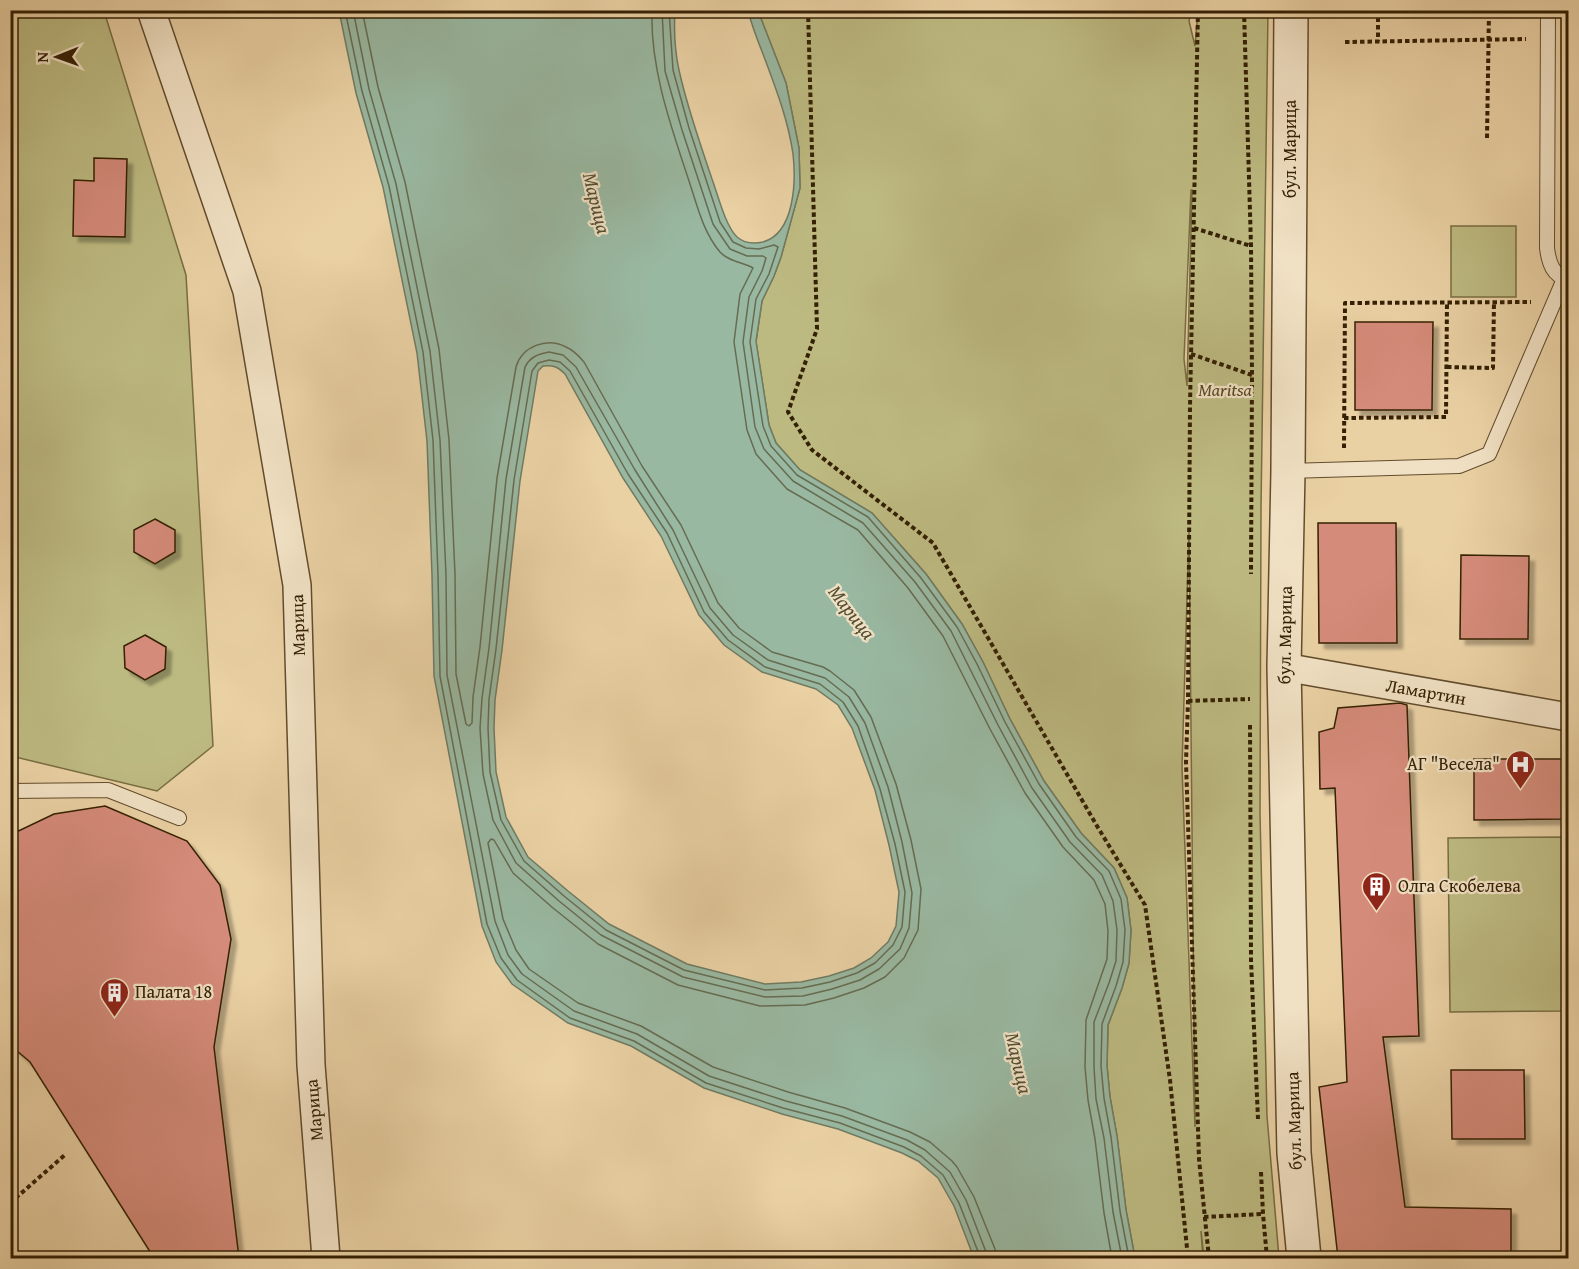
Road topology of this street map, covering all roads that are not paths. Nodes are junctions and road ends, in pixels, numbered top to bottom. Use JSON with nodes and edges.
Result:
{"nodes":[{"id":1,"x":151,"y":10,"type":"edge"},
{"id":2,"x":1291,"y":10,"type":"edge"},
{"id":3,"x":1548,"y":10,"type":"edge"},
{"id":4,"x":1566,"y":279,"type":"edge"},
{"id":5,"x":1288,"y":471,"type":"junction"},
{"id":6,"x":1284,"y":667,"type":"junction"},
{"id":7,"x":1569,"y":717,"type":"edge"},
{"id":8,"x":10,"y":791,"type":"edge"},
{"id":9,"x":179,"y":818,"type":"dead end"},
{"id":10,"x":326,"y":1258,"type":"edge"},
{"id":11,"x":1304,"y":1258,"type":"edge"}],
"edges":[{"from":1,"to":10,"type":"street","name":"Марица"},
{"from":2,"to":5,"type":"street","name":"бул. Марица"},
{"from":3,"to":4,"type":"lane"},
{"from":4,"to":5,"type":"lane"},
{"from":5,"to":6,"type":"street","name":"бул. Марица"},
{"from":6,"to":7,"type":"street","name":"Ламартин"},
{"from":6,"to":11,"type":"street","name":"бул. Марица"},
{"from":8,"to":9,"type":"lane"}]}
